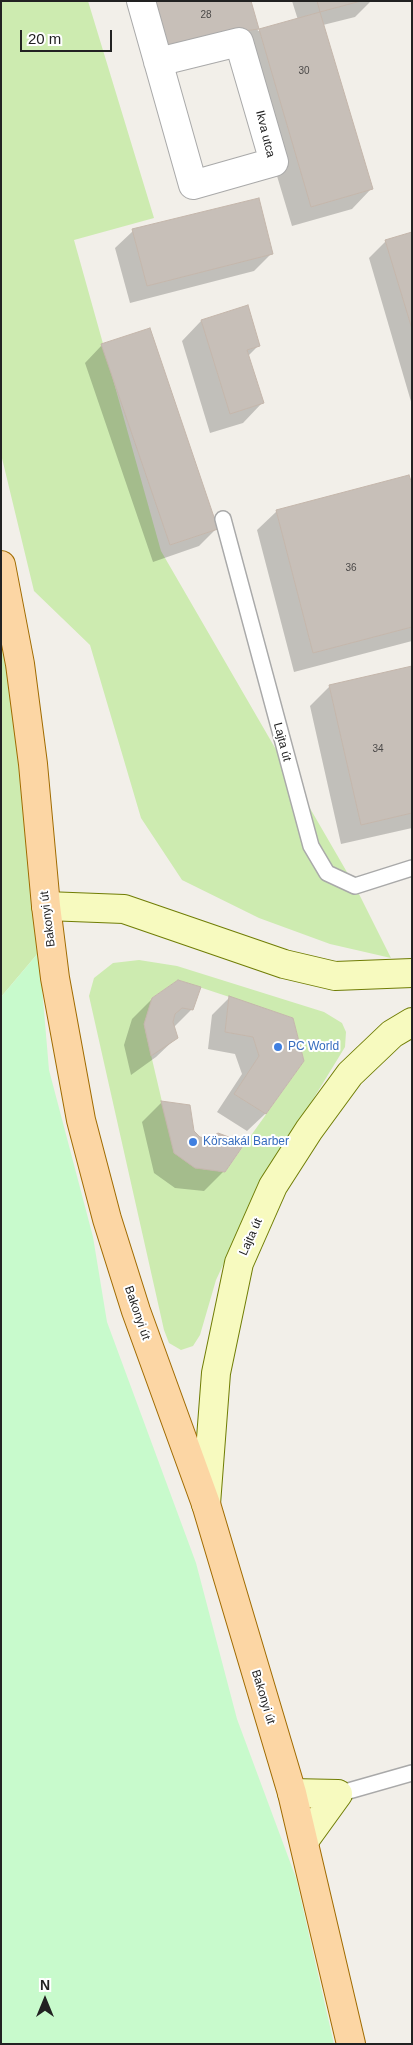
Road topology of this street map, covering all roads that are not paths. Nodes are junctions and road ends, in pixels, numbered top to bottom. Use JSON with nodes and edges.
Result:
{"nodes":[{"id":1,"x":141,"y":1,"type":"edge"},
{"id":2,"x":158,"y":62,"type":"junction"},
{"id":3,"x":223,"y":519,"type":"dead end"},
{"id":4,"x":1,"y":565,"type":"edge"},
{"id":5,"x":9,"y":650,"type":"edge"},
{"id":6,"x":412,"y":868,"type":"edge"},
{"id":7,"x":46,"y":906,"type":"junction"},
{"id":8,"x":412,"y":973,"type":"edge"},
{"id":9,"x":412,"y":1022,"type":"edge"},
{"id":10,"x":206,"y":1504,"type":"junction"},
{"id":11,"x":412,"y":1773,"type":"edge"},
{"id":12,"x":292,"y":1793,"type":"junction"},
{"id":13,"x":338,"y":1794,"type":"junction"},
{"id":14,"x":304,"y":1841,"type":"junction"},
{"id":15,"x":351,"y":2044,"type":"edge"}],
"edges":[{"from":1,"to":2,"type":"street","name":"Ikva utca"},
{"from":2,"to":2,"type":"street","name":"Ikva utca"},
{"from":3,"to":6,"type":"lane","name":"Lajta út"},
{"from":4,"to":5,"type":"main road","name":"Bakonyi út"},
{"from":5,"to":7,"type":"main road","name":"Bakonyi út"},
{"from":7,"to":8,"type":"street"},
{"from":7,"to":10,"type":"main road","name":"Bakonyi út"},
{"from":9,"to":10,"type":"street","name":"Lajta út"},
{"from":10,"to":12,"type":"main road","name":"Bakonyi út"},
{"from":11,"to":13,"type":"lane"},
{"from":12,"to":13,"type":"street"},
{"from":12,"to":14,"type":"main road","name":"Bakonyi út"},
{"from":13,"to":14,"type":"street"},
{"from":14,"to":15,"type":"main road","name":"Bakonyi út"}]}
